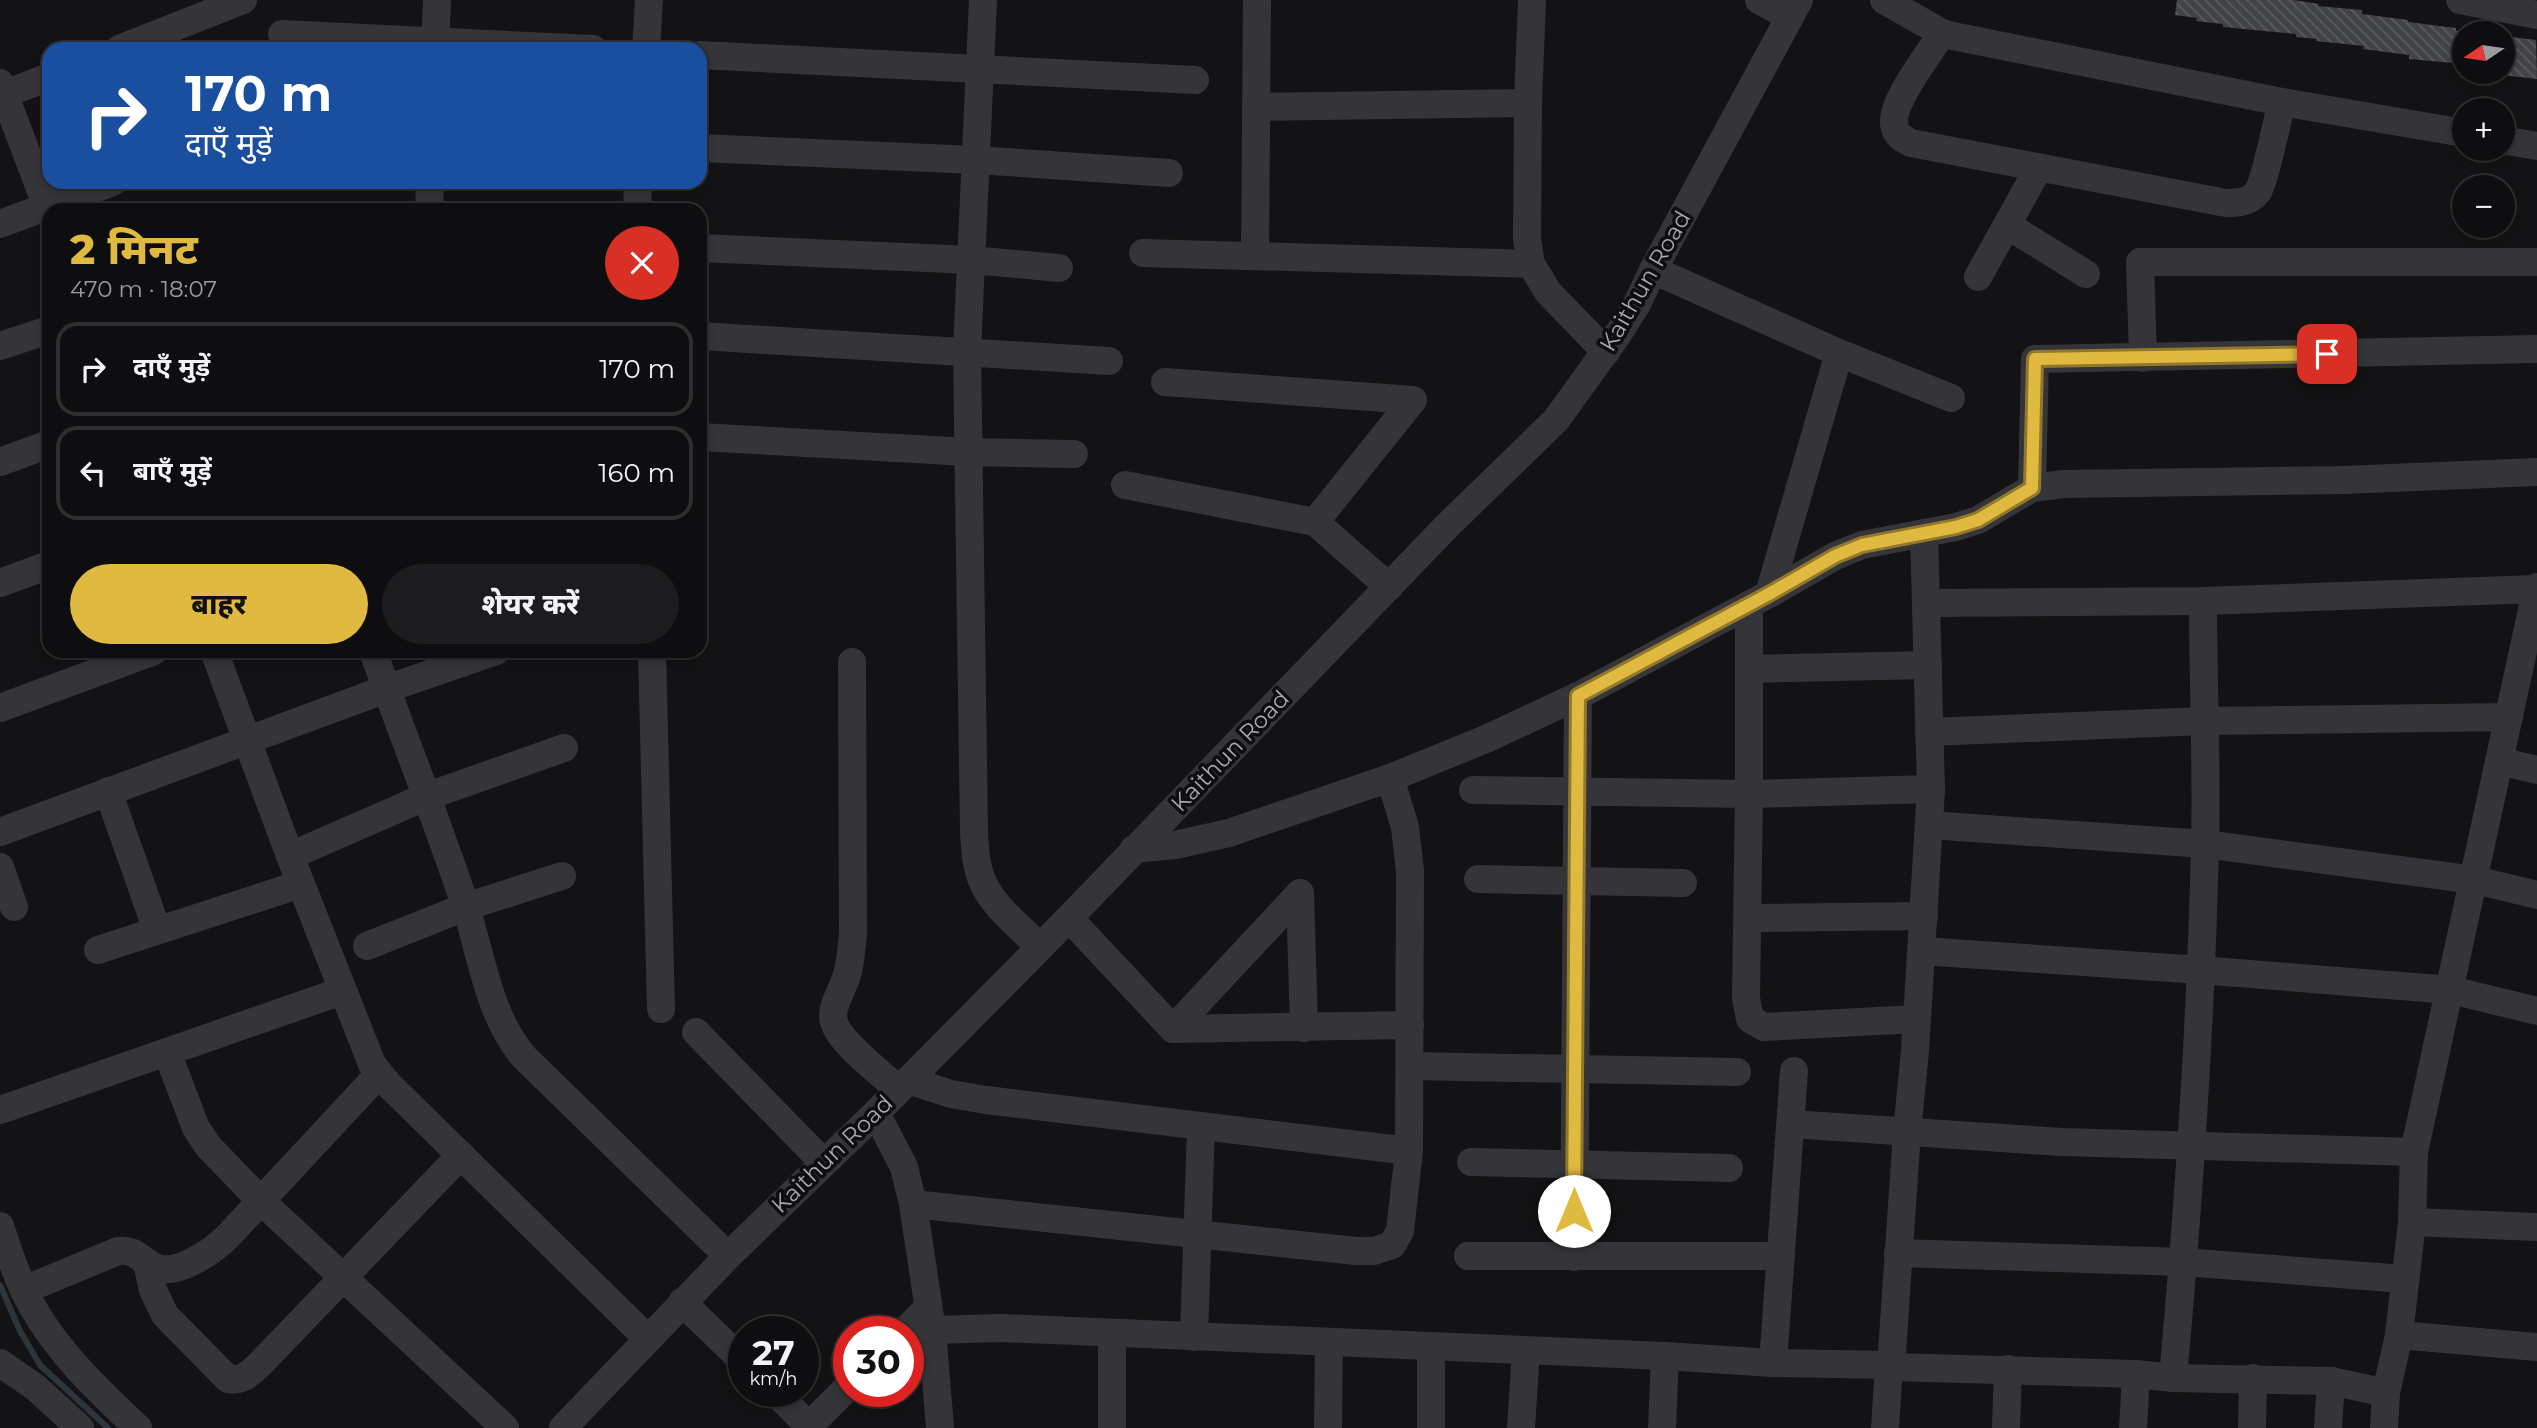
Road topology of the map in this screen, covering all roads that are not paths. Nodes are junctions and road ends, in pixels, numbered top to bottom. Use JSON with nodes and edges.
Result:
{"nodes":[{"id":1,"x":243,"y":0,"type":"edge"},
{"id":2,"x":437,"y":0,"type":"edge"},
{"id":3,"x":649,"y":0,"type":"edge"},
{"id":4,"x":983,"y":0,"type":"edge"},
{"id":5,"x":1257,"y":0,"type":"edge"},
{"id":6,"x":1532,"y":0,"type":"edge"},
{"id":7,"x":1759,"y":0,"type":"edge"},
{"id":8,"x":1884,"y":0,"type":"edge"},
{"id":9,"x":2459,"y":0,"type":"edge"},
{"id":10,"x":1794,"y":9,"type":"edge"},
{"id":11,"x":2537,"y":15,"type":"edge"},
{"id":12,"x":1942,"y":33,"type":"junction"},
{"id":13,"x":282,"y":34,"type":"dead end"},
{"id":14,"x":137,"y":42,"type":"edge"},
{"id":15,"x":405,"y":42,"type":"edge"},
{"id":16,"x":436,"y":42,"type":"edge"},
{"id":17,"x":646,"y":42,"type":"edge"},
{"id":18,"x":707,"y":55,"type":"edge"},
{"id":19,"x":980,"y":69,"type":"junction"},
{"id":20,"x":42,"y":79,"type":"edge"},
{"id":21,"x":1195,"y":80,"type":"dead end"},
{"id":22,"x":2,"y":91,"type":"edge"},
{"id":23,"x":2281,"y":102,"type":"junction"},
{"id":24,"x":1528,"y":103,"type":"junction"},
{"id":25,"x":1256,"y":107,"type":"junction"},
{"id":26,"x":2452,"y":131,"type":"edge"},
{"id":27,"x":2515,"y":142,"type":"edge"},
{"id":28,"x":2537,"y":146,"type":"edge"},
{"id":29,"x":707,"y":148,"type":"edge"},
{"id":30,"x":976,"y":160,"type":"junction"},
{"id":31,"x":2038,"y":169,"type":"junction"},
{"id":32,"x":1169,"y":173,"type":"dead end"},
{"id":33,"x":96,"y":189,"type":"edge"},
{"id":34,"x":46,"y":203,"type":"edge"},
{"id":35,"x":62,"y":203,"type":"edge"},
{"id":36,"x":42,"y":211,"type":"edge"},
{"id":37,"x":0,"y":224,"type":"edge"},
{"id":38,"x":2007,"y":225,"type":"junction"},
{"id":39,"x":707,"y":248,"type":"edge"},
{"id":40,"x":1143,"y":253,"type":"dead end"},
{"id":41,"x":1255,"y":256,"type":"junction"},
{"id":42,"x":972,"y":260,"type":"junction"},
{"id":43,"x":2537,"y":261,"type":"edge"},
{"id":44,"x":1531,"y":264,"type":"junction"},
{"id":45,"x":1059,"y":268,"type":"dead end"},
{"id":46,"x":1653,"y":270,"type":"junction"},
{"id":47,"x":2086,"y":274,"type":"dead end"},
{"id":48,"x":1978,"y":277,"type":"dead end"},
{"id":49,"x":42,"y":332,"type":"edge"},
{"id":50,"x":707,"y":336,"type":"edge"},
{"id":51,"x":0,"y":346,"type":"edge"},
{"id":52,"x":2537,"y":349,"type":"edge"},
{"id":53,"x":967,"y":351,"type":"junction"},
{"id":54,"x":1606,"y":352,"type":"junction"},
{"id":55,"x":1839,"y":353,"type":"junction"},
{"id":56,"x":2143,"y":358,"type":"junction"},
{"id":57,"x":1109,"y":362,"type":"dead end"},
{"id":58,"x":1165,"y":382,"type":"dead end"},
{"id":59,"x":1951,"y":398,"type":"dead end"},
{"id":60,"x":707,"y":437,"type":"edge"},
{"id":61,"x":42,"y":447,"type":"edge"},
{"id":62,"x":968,"y":452,"type":"junction"},
{"id":63,"x":1074,"y":454,"type":"dead end"},
{"id":64,"x":0,"y":462,"type":"edge"},
{"id":65,"x":2537,"y":472,"type":"edge"},
{"id":66,"x":1125,"y":485,"type":"dead end"},
{"id":67,"x":2032,"y":488,"type":"junction"},
{"id":68,"x":1315,"y":522,"type":"junction"},
{"id":69,"x":1924,"y":533,"type":"junction"},
{"id":70,"x":42,"y":568,"type":"edge"},
{"id":71,"x":0,"y":583,"type":"edge"},
{"id":72,"x":1389,"y":587,"type":"junction"},
{"id":73,"x":2537,"y":588,"type":"edge"},
{"id":74,"x":1759,"y":600,"type":"junction"},
{"id":75,"x":2203,"y":601,"type":"junction"},
{"id":76,"x":1926,"y":603,"type":"junction"},
{"id":77,"x":2531,"y":644,"type":"edge"},
{"id":78,"x":135,"y":658,"type":"edge"},
{"id":79,"x":217,"y":658,"type":"edge"},
{"id":80,"x":375,"y":658,"type":"edge"},
{"id":81,"x":476,"y":658,"type":"edge"},
{"id":82,"x":652,"y":658,"type":"edge"},
{"id":83,"x":852,"y":662,"type":"dead end"},
{"id":84,"x":1928,"y":665,"type":"junction"},
{"id":85,"x":1749,"y":669,"type":"junction"},
{"id":86,"x":386,"y":689,"type":"junction"},
{"id":87,"x":1578,"y":696,"type":"junction"},
{"id":88,"x":0,"y":708,"type":"edge"},
{"id":89,"x":2509,"y":717,"type":"junction"},
{"id":90,"x":2204,"y":722,"type":"junction"},
{"id":91,"x":1929,"y":732,"type":"junction"},
{"id":92,"x":248,"y":742,"type":"junction"},
{"id":93,"x":564,"y":748,"type":"dead end"},
{"id":94,"x":2499,"y":761,"type":"junction"},
{"id":95,"x":2537,"y":770,"type":"edge"},
{"id":96,"x":1390,"y":778,"type":"junction"},
{"id":97,"x":1931,"y":789,"type":"junction"},
{"id":98,"x":1473,"y":790,"type":"dead end"},
{"id":99,"x":108,"y":791,"type":"junction"},
{"id":100,"x":1577,"y":792,"type":"junction"},
{"id":101,"x":1749,"y":794,"type":"junction"},
{"id":102,"x":425,"y":797,"type":"junction"},
{"id":103,"x":1929,"y":825,"type":"junction"},
{"id":104,"x":0,"y":832,"type":"edge"},
{"id":105,"x":2205,"y":844,"type":"junction"},
{"id":106,"x":1134,"y":849,"type":"junction"},
{"id":107,"x":290,"y":856,"type":"junction"},
{"id":108,"x":0,"y":867,"type":"edge"},
{"id":109,"x":562,"y":876,"type":"dead end"},
{"id":110,"x":1478,"y":878,"type":"dead end"},
{"id":111,"x":2475,"y":880,"type":"junction"},
{"id":112,"x":1576,"y":881,"type":"junction"},
{"id":113,"x":1683,"y":883,"type":"dead end"},
{"id":114,"x":301,"y":884,"type":"junction"},
{"id":115,"x":2537,"y":895,"type":"edge"},
{"id":116,"x":14,"y":906,"type":"dead end"},
{"id":117,"x":465,"y":907,"type":"junction"},
{"id":118,"x":1924,"y":916,"type":"junction"},
{"id":119,"x":1069,"y":918,"type":"junction"},
{"id":120,"x":1748,"y":918,"type":"junction"},
{"id":121,"x":156,"y":930,"type":"junction"},
{"id":122,"x":367,"y":946,"type":"dead end"},
{"id":123,"x":1039,"y":946,"type":"junction"},
{"id":124,"x":98,"y":950,"type":"dead end"},
{"id":125,"x":1922,"y":951,"type":"junction"},
{"id":126,"x":2200,"y":970,"type":"junction"},
{"id":127,"x":2451,"y":990,"type":"junction"},
{"id":128,"x":342,"y":991,"type":"junction"},
{"id":129,"x":661,"y":1009,"type":"dead end"},
{"id":130,"x":2537,"y":1012,"type":"edge"},
{"id":131,"x":1916,"y":1019,"type":"junction"},
{"id":132,"x":1410,"y":1025,"type":"junction"},
{"id":133,"x":1304,"y":1028,"type":"junction"},
{"id":134,"x":1173,"y":1029,"type":"junction"},
{"id":135,"x":696,"y":1032,"type":"dead end"},
{"id":136,"x":167,"y":1052,"type":"junction"},
{"id":137,"x":1410,"y":1066,"type":"junction"},
{"id":138,"x":1575,"y":1069,"type":"junction"},
{"id":139,"x":1794,"y":1071,"type":"dead end"},
{"id":140,"x":1737,"y":1072,"type":"dead end"},
{"id":141,"x":379,"y":1074,"type":"junction"},
{"id":142,"x":903,"y":1085,"type":"junction"},
{"id":143,"x":0,"y":1110,"type":"edge"},
{"id":144,"x":876,"y":1114,"type":"junction"},
{"id":145,"x":1791,"y":1124,"type":"junction"},
{"id":146,"x":1201,"y":1126,"type":"junction"},
{"id":147,"x":1907,"y":1132,"type":"junction"},
{"id":148,"x":2193,"y":1144,"type":"junction"},
{"id":149,"x":1409,"y":1151,"type":"junction"},
{"id":150,"x":2414,"y":1152,"type":"junction"},
{"id":151,"x":461,"y":1156,"type":"junction"},
{"id":152,"x":1471,"y":1162,"type":"dead end"},
{"id":153,"x":824,"y":1163,"type":"junction"},
{"id":154,"x":1574,"y":1165,"type":"junction"},
{"id":155,"x":1728,"y":1168,"type":"dead end"},
{"id":156,"x":261,"y":1201,"type":"junction"},
{"id":157,"x":913,"y":1204,"type":"junction"},
{"id":158,"x":2412,"y":1222,"type":"junction"},
{"id":159,"x":0,"y":1226,"type":"edge"},
{"id":160,"x":2537,"y":1227,"type":"edge"},
{"id":161,"x":1198,"y":1234,"type":"junction"},
{"id":162,"x":1898,"y":1253,"type":"junction"},
{"id":163,"x":1468,"y":1255,"type":"dead end"},
{"id":164,"x":728,"y":1256,"type":"junction"},
{"id":165,"x":1781,"y":1256,"type":"junction"},
{"id":166,"x":1574,"y":1257,"type":"junction"},
{"id":167,"x":147,"y":1262,"type":"junction"},
{"id":168,"x":2183,"y":1262,"type":"junction"},
{"id":169,"x":344,"y":1277,"type":"junction"},
{"id":170,"x":2404,"y":1279,"type":"junction"},
{"id":171,"x":24,"y":1290,"type":"junction"},
{"id":172,"x":682,"y":1302,"type":"junction"},
{"id":173,"x":921,"y":1316,"type":"edge"},
{"id":174,"x":924,"y":1323,"type":"edge"},
{"id":175,"x":1112,"y":1334,"type":"junction"},
{"id":176,"x":2399,"y":1335,"type":"junction"},
{"id":177,"x":1195,"y":1337,"type":"junction"},
{"id":178,"x":647,"y":1338,"type":"junction"},
{"id":179,"x":924,"y":1340,"type":"edge"},
{"id":180,"x":1329,"y":1342,"type":"junction"},
{"id":181,"x":728,"y":1347,"type":"edge"},
{"id":182,"x":2537,"y":1347,"type":"edge"},
{"id":183,"x":1431,"y":1348,"type":"junction"},
{"id":184,"x":1526,"y":1351,"type":"junction"},
{"id":185,"x":1665,"y":1356,"type":"junction"},
{"id":186,"x":0,"y":1363,"type":"edge"},
{"id":187,"x":1773,"y":1363,"type":"junction"},
{"id":188,"x":1890,"y":1366,"type":"junction"},
{"id":189,"x":2008,"y":1369,"type":"junction"},
{"id":190,"x":2136,"y":1374,"type":"junction"},
{"id":191,"x":2173,"y":1378,"type":"junction"},
{"id":192,"x":2253,"y":1378,"type":"junction"},
{"id":193,"x":2331,"y":1381,"type":"junction"},
{"id":194,"x":2386,"y":1393,"type":"junction"},
{"id":195,"x":833,"y":1402,"type":"edge"},
{"id":196,"x":790,"y":1407,"type":"edge"},
{"id":197,"x":809,"y":1427,"type":"edge"},
{"id":198,"x":80,"y":1428,"type":"edge"},
{"id":199,"x":138,"y":1428,"type":"edge"},
{"id":200,"x":505,"y":1428,"type":"edge"},
{"id":201,"x":563,"y":1428,"type":"edge"},
{"id":202,"x":940,"y":1428,"type":"edge"},
{"id":203,"x":1112,"y":1428,"type":"edge"},
{"id":204,"x":1328,"y":1428,"type":"edge"},
{"id":205,"x":1431,"y":1428,"type":"edge"},
{"id":206,"x":1521,"y":1428,"type":"edge"},
{"id":207,"x":1662,"y":1428,"type":"edge"},
{"id":208,"x":1885,"y":1428,"type":"edge"},
{"id":209,"x":2006,"y":1428,"type":"edge"},
{"id":210,"x":2133,"y":1428,"type":"edge"},
{"id":211,"x":2252,"y":1428,"type":"edge"},
{"id":212,"x":2328,"y":1428,"type":"edge"},
{"id":213,"x":2384,"y":1428,"type":"edge"}],
"edges":[{"from":1,"to":14,"type":"street"},
{"from":2,"to":16,"type":"street"},
{"from":3,"to":17,"type":"street"},
{"from":4,"to":19,"type":"street"},
{"from":5,"to":25,"type":"street"},
{"from":6,"to":24,"type":"street"},
{"from":7,"to":10,"type":"street"},
{"from":8,"to":12,"type":"street"},
{"from":9,"to":11,"type":"street"},
{"from":10,"to":46,"type":"street","name":"Kaithun Road"},
{"from":12,"to":23,"type":"street"},
{"from":12,"to":31,"type":"street"},
{"from":13,"to":15,"type":"street"},
{"from":18,"to":19,"type":"street"},
{"from":19,"to":21,"type":"street"},
{"from":19,"to":30,"type":"street"},
{"from":20,"to":22,"type":"street"},
{"from":22,"to":34,"type":"street"},
{"from":23,"to":26,"type":"street"},
{"from":23,"to":31,"type":"street"},
{"from":24,"to":25,"type":"street"},
{"from":24,"to":44,"type":"street"},
{"from":25,"to":41,"type":"street"},
{"from":27,"to":28,"type":"street"},
{"from":29,"to":30,"type":"street"},
{"from":30,"to":32,"type":"street"},
{"from":30,"to":42,"type":"street"},
{"from":31,"to":38,"type":"street"},
{"from":33,"to":35,"type":"street"},
{"from":36,"to":37,"type":"street"},
{"from":38,"to":47,"type":"street"},
{"from":38,"to":48,"type":"street"},
{"from":39,"to":42,"type":"street"},
{"from":40,"to":41,"type":"street"},
{"from":41,"to":44,"type":"street"},
{"from":42,"to":45,"type":"street"},
{"from":42,"to":53,"type":"street"},
{"from":43,"to":56,"type":"street"},
{"from":44,"to":54,"type":"street"},
{"from":46,"to":54,"type":"street","name":"Kaithun Road"},
{"from":46,"to":55,"type":"street"},
{"from":49,"to":51,"type":"street"},
{"from":50,"to":53,"type":"street"},
{"from":52,"to":56,"type":"street"},
{"from":53,"to":57,"type":"street"},
{"from":53,"to":62,"type":"street"},
{"from":54,"to":72,"type":"street","name":"Kaithun Road"},
{"from":55,"to":59,"type":"street"},
{"from":55,"to":74,"type":"street"},
{"from":56,"to":67,"type":"street"},
{"from":58,"to":68,"type":"street"},
{"from":60,"to":62,"type":"street"},
{"from":61,"to":64,"type":"street"},
{"from":62,"to":63,"type":"street"},
{"from":62,"to":123,"type":"street"},
{"from":65,"to":67,"type":"street"},
{"from":66,"to":68,"type":"street"},
{"from":67,"to":69,"type":"street"},
{"from":68,"to":72,"type":"street"},
{"from":69,"to":74,"type":"street"},
{"from":69,"to":76,"type":"street"},
{"from":70,"to":71,"type":"street"},
{"from":72,"to":106,"type":"street","name":"Kaithun Road"},
{"from":73,"to":75,"type":"street"},
{"from":73,"to":77,"type":"street"},
{"from":74,"to":85,"type":"street"},
{"from":74,"to":87,"type":"street"},
{"from":75,"to":76,"type":"street"},
{"from":75,"to":90,"type":"street"},
{"from":76,"to":84,"type":"street"},
{"from":77,"to":89,"type":"street"},
{"from":78,"to":88,"type":"street"},
{"from":79,"to":92,"type":"street"},
{"from":80,"to":86,"type":"street"},
{"from":81,"to":86,"type":"street"},
{"from":82,"to":129,"type":"street"},
{"from":83,"to":142,"type":"street"},
{"from":84,"to":85,"type":"street"},
{"from":84,"to":91,"type":"street"},
{"from":85,"to":101,"type":"street"},
{"from":86,"to":92,"type":"street"},
{"from":86,"to":102,"type":"street"},
{"from":87,"to":96,"type":"street"},
{"from":87,"to":100,"type":"street"},
{"from":89,"to":90,"type":"street"},
{"from":89,"to":94,"type":"street"},
{"from":90,"to":91,"type":"street"},
{"from":90,"to":105,"type":"street"},
{"from":91,"to":97,"type":"street"},
{"from":92,"to":99,"type":"street"},
{"from":92,"to":107,"type":"street"},
{"from":93,"to":102,"type":"street"},
{"from":94,"to":95,"type":"street"},
{"from":94,"to":111,"type":"street"},
{"from":96,"to":106,"type":"street"},
{"from":96,"to":132,"type":"street"},
{"from":97,"to":101,"type":"street"},
{"from":97,"to":103,"type":"street"},
{"from":98,"to":100,"type":"street"},
{"from":99,"to":104,"type":"street"},
{"from":99,"to":121,"type":"street"},
{"from":100,"to":101,"type":"street"},
{"from":100,"to":112,"type":"street"},
{"from":101,"to":120,"type":"street"},
{"from":102,"to":107,"type":"street"},
{"from":102,"to":117,"type":"street"},
{"from":103,"to":105,"type":"street"},
{"from":103,"to":118,"type":"street"},
{"from":105,"to":111,"type":"street"},
{"from":105,"to":126,"type":"street"},
{"from":106,"to":119,"type":"street","name":"Kaithun Road"},
{"from":107,"to":114,"type":"street"},
{"from":108,"to":116,"type":"street"},
{"from":109,"to":117,"type":"street"},
{"from":110,"to":112,"type":"street"},
{"from":111,"to":115,"type":"street"},
{"from":111,"to":127,"type":"street"},
{"from":112,"to":113,"type":"street"},
{"from":112,"to":138,"type":"street"},
{"from":114,"to":121,"type":"street"},
{"from":114,"to":128,"type":"street"},
{"from":117,"to":122,"type":"street"},
{"from":117,"to":164,"type":"street"},
{"from":118,"to":120,"type":"street"},
{"from":118,"to":125,"type":"street"},
{"from":119,"to":123,"type":"street","name":"Kaithun Road"},
{"from":119,"to":134,"type":"street"},
{"from":120,"to":131,"type":"street"},
{"from":121,"to":124,"type":"street"},
{"from":123,"to":142,"type":"street","name":"Kaithun Road"},
{"from":125,"to":126,"type":"street"},
{"from":125,"to":131,"type":"street"},
{"from":126,"to":127,"type":"street"},
{"from":126,"to":148,"type":"street"},
{"from":127,"to":130,"type":"street"},
{"from":127,"to":150,"type":"street"},
{"from":128,"to":136,"type":"street"},
{"from":128,"to":141,"type":"street"},
{"from":131,"to":147,"type":"street"},
{"from":132,"to":133,"type":"street"},
{"from":132,"to":137,"type":"street"},
{"from":133,"to":134,"type":"street"},
{"from":133,"to":134,"type":"street"},
{"from":135,"to":153,"type":"street"},
{"from":136,"to":143,"type":"street"},
{"from":136,"to":156,"type":"street"},
{"from":137,"to":138,"type":"street"},
{"from":137,"to":149,"type":"street"},
{"from":138,"to":140,"type":"street"},
{"from":138,"to":154,"type":"street"},
{"from":139,"to":145,"type":"street"},
{"from":141,"to":151,"type":"street"},
{"from":141,"to":156,"type":"street"},
{"from":142,"to":144,"type":"street","name":"Kaithun Road"},
{"from":142,"to":146,"type":"street"},
{"from":144,"to":153,"type":"street","name":"Kaithun Road"},
{"from":144,"to":157,"type":"street"},
{"from":145,"to":147,"type":"street"},
{"from":145,"to":165,"type":"street"},
{"from":146,"to":149,"type":"street"},
{"from":146,"to":161,"type":"street"},
{"from":147,"to":148,"type":"street"},
{"from":147,"to":162,"type":"street"},
{"from":148,"to":150,"type":"street"},
{"from":148,"to":168,"type":"street"},
{"from":149,"to":161,"type":"street"},
{"from":150,"to":158,"type":"street"},
{"from":151,"to":169,"type":"street"},
{"from":151,"to":178,"type":"street"},
{"from":152,"to":154,"type":"street"},
{"from":153,"to":164,"type":"street","name":"Kaithun Road"},
{"from":154,"to":155,"type":"street"},
{"from":154,"to":166,"type":"street"},
{"from":156,"to":167,"type":"street"},
{"from":156,"to":169,"type":"street"},
{"from":157,"to":161,"type":"street"},
{"from":157,"to":173,"type":"street"},
{"from":158,"to":160,"type":"street"},
{"from":158,"to":170,"type":"street"},
{"from":159,"to":171,"type":"street"},
{"from":161,"to":177,"type":"street"},
{"from":162,"to":168,"type":"street"},
{"from":162,"to":188,"type":"street"},
{"from":163,"to":166,"type":"street"},
{"from":164,"to":172,"type":"street","name":"Kaithun Road"},
{"from":165,"to":166,"type":"street"},
{"from":165,"to":187,"type":"street"},
{"from":167,"to":169,"type":"street"},
{"from":167,"to":171,"type":"street"},
{"from":168,"to":170,"type":"street"},
{"from":168,"to":191,"type":"street"},
{"from":169,"to":200,"type":"street"},
{"from":170,"to":176,"type":"street"},
{"from":171,"to":199,"type":"street"},
{"from":172,"to":178,"type":"street","name":"Kaithun Road"},
{"from":172,"to":181,"type":"street"},
{"from":174,"to":175,"type":"street"},
{"from":175,"to":177,"type":"street"},
{"from":175,"to":203,"type":"street"},
{"from":176,"to":182,"type":"street"},
{"from":176,"to":194,"type":"street"},
{"from":177,"to":180,"type":"street"},
{"from":178,"to":201,"type":"street","name":"Kaithun Road"},
{"from":179,"to":202,"type":"street"},
{"from":180,"to":183,"type":"street"},
{"from":180,"to":204,"type":"street"},
{"from":183,"to":184,"type":"street"},
{"from":183,"to":205,"type":"street"},
{"from":184,"to":185,"type":"street"},
{"from":184,"to":206,"type":"street"},
{"from":185,"to":187,"type":"street"},
{"from":185,"to":207,"type":"street"},
{"from":186,"to":198,"type":"street"},
{"from":187,"to":188,"type":"street"},
{"from":188,"to":189,"type":"street"},
{"from":188,"to":208,"type":"street"},
{"from":189,"to":190,"type":"street"},
{"from":189,"to":209,"type":"street"},
{"from":190,"to":191,"type":"street"},
{"from":190,"to":210,"type":"street"},
{"from":191,"to":192,"type":"street"},
{"from":192,"to":193,"type":"street"},
{"from":192,"to":211,"type":"street"},
{"from":193,"to":194,"type":"street"},
{"from":193,"to":212,"type":"street"},
{"from":194,"to":213,"type":"street"},
{"from":195,"to":197,"type":"street"},
{"from":196,"to":197,"type":"street"}]}
